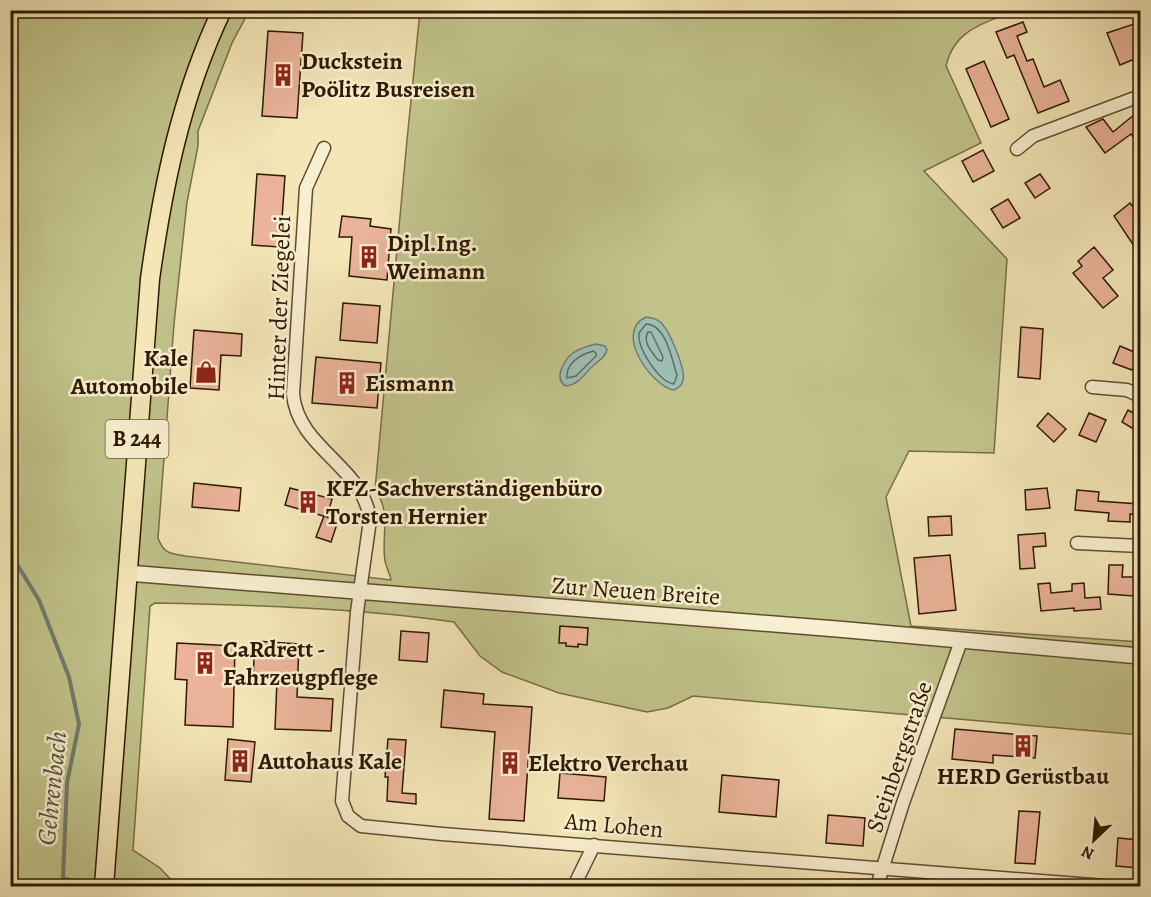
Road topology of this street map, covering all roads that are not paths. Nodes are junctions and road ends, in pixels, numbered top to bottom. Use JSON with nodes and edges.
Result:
{"nodes":[{"id":1,"x":222,"y":10,"type":"edge"},
{"id":2,"x":1140,"y":98,"type":"edge"},
{"id":3,"x":324,"y":148,"type":"dead end"},
{"id":4,"x":1017,"y":149,"type":"dead end"},
{"id":5,"x":1092,"y":387,"type":"dead end"},
{"id":6,"x":1140,"y":396,"type":"edge"},
{"id":7,"x":1077,"y":543,"type":"dead end"},
{"id":8,"x":1140,"y":546,"type":"edge"},
{"id":9,"x":127,"y":573,"type":"junction"},
{"id":10,"x":360,"y":592,"type":"junction"},
{"id":11,"x":961,"y":641,"type":"junction"},
{"id":12,"x":1140,"y":656,"type":"edge"},
{"id":13,"x":594,"y":844,"type":"junction"},
{"id":14,"x":882,"y":869,"type":"junction"},
{"id":15,"x":104,"y":886,"type":"edge"},
{"id":16,"x":574,"y":886,"type":"edge"},
{"id":17,"x":877,"y":886,"type":"edge"},
{"id":18,"x":1106,"y":886,"type":"edge"}],
"edges":[{"from":1,"to":9,"type":"main road","number":"B 244"},
{"from":2,"to":4,"type":"street"},
{"from":3,"to":10,"type":"street","name":"Hinter der Ziegelei"},
{"from":5,"to":6,"type":"street"},
{"from":7,"to":8,"type":"street"},
{"from":9,"to":10,"type":"street","name":"Zur Neuen Breite"},
{"from":9,"to":15,"type":"main road","number":"B 244"},
{"from":10,"to":11,"type":"street","name":"Zur Neuen Breite"},
{"from":10,"to":13,"type":"street","name":"Am Lohen"},
{"from":11,"to":12,"type":"street","name":"Zur Neuen Breite"},
{"from":11,"to":14,"type":"street","name":"Steinbergstraße"},
{"from":13,"to":14,"type":"street","name":"Am Lohen"},
{"from":13,"to":16,"type":"street"},
{"from":14,"to":17,"type":"street","name":"Steinbergstraße"},
{"from":14,"to":18,"type":"street","name":"Am Lohen"}]}
